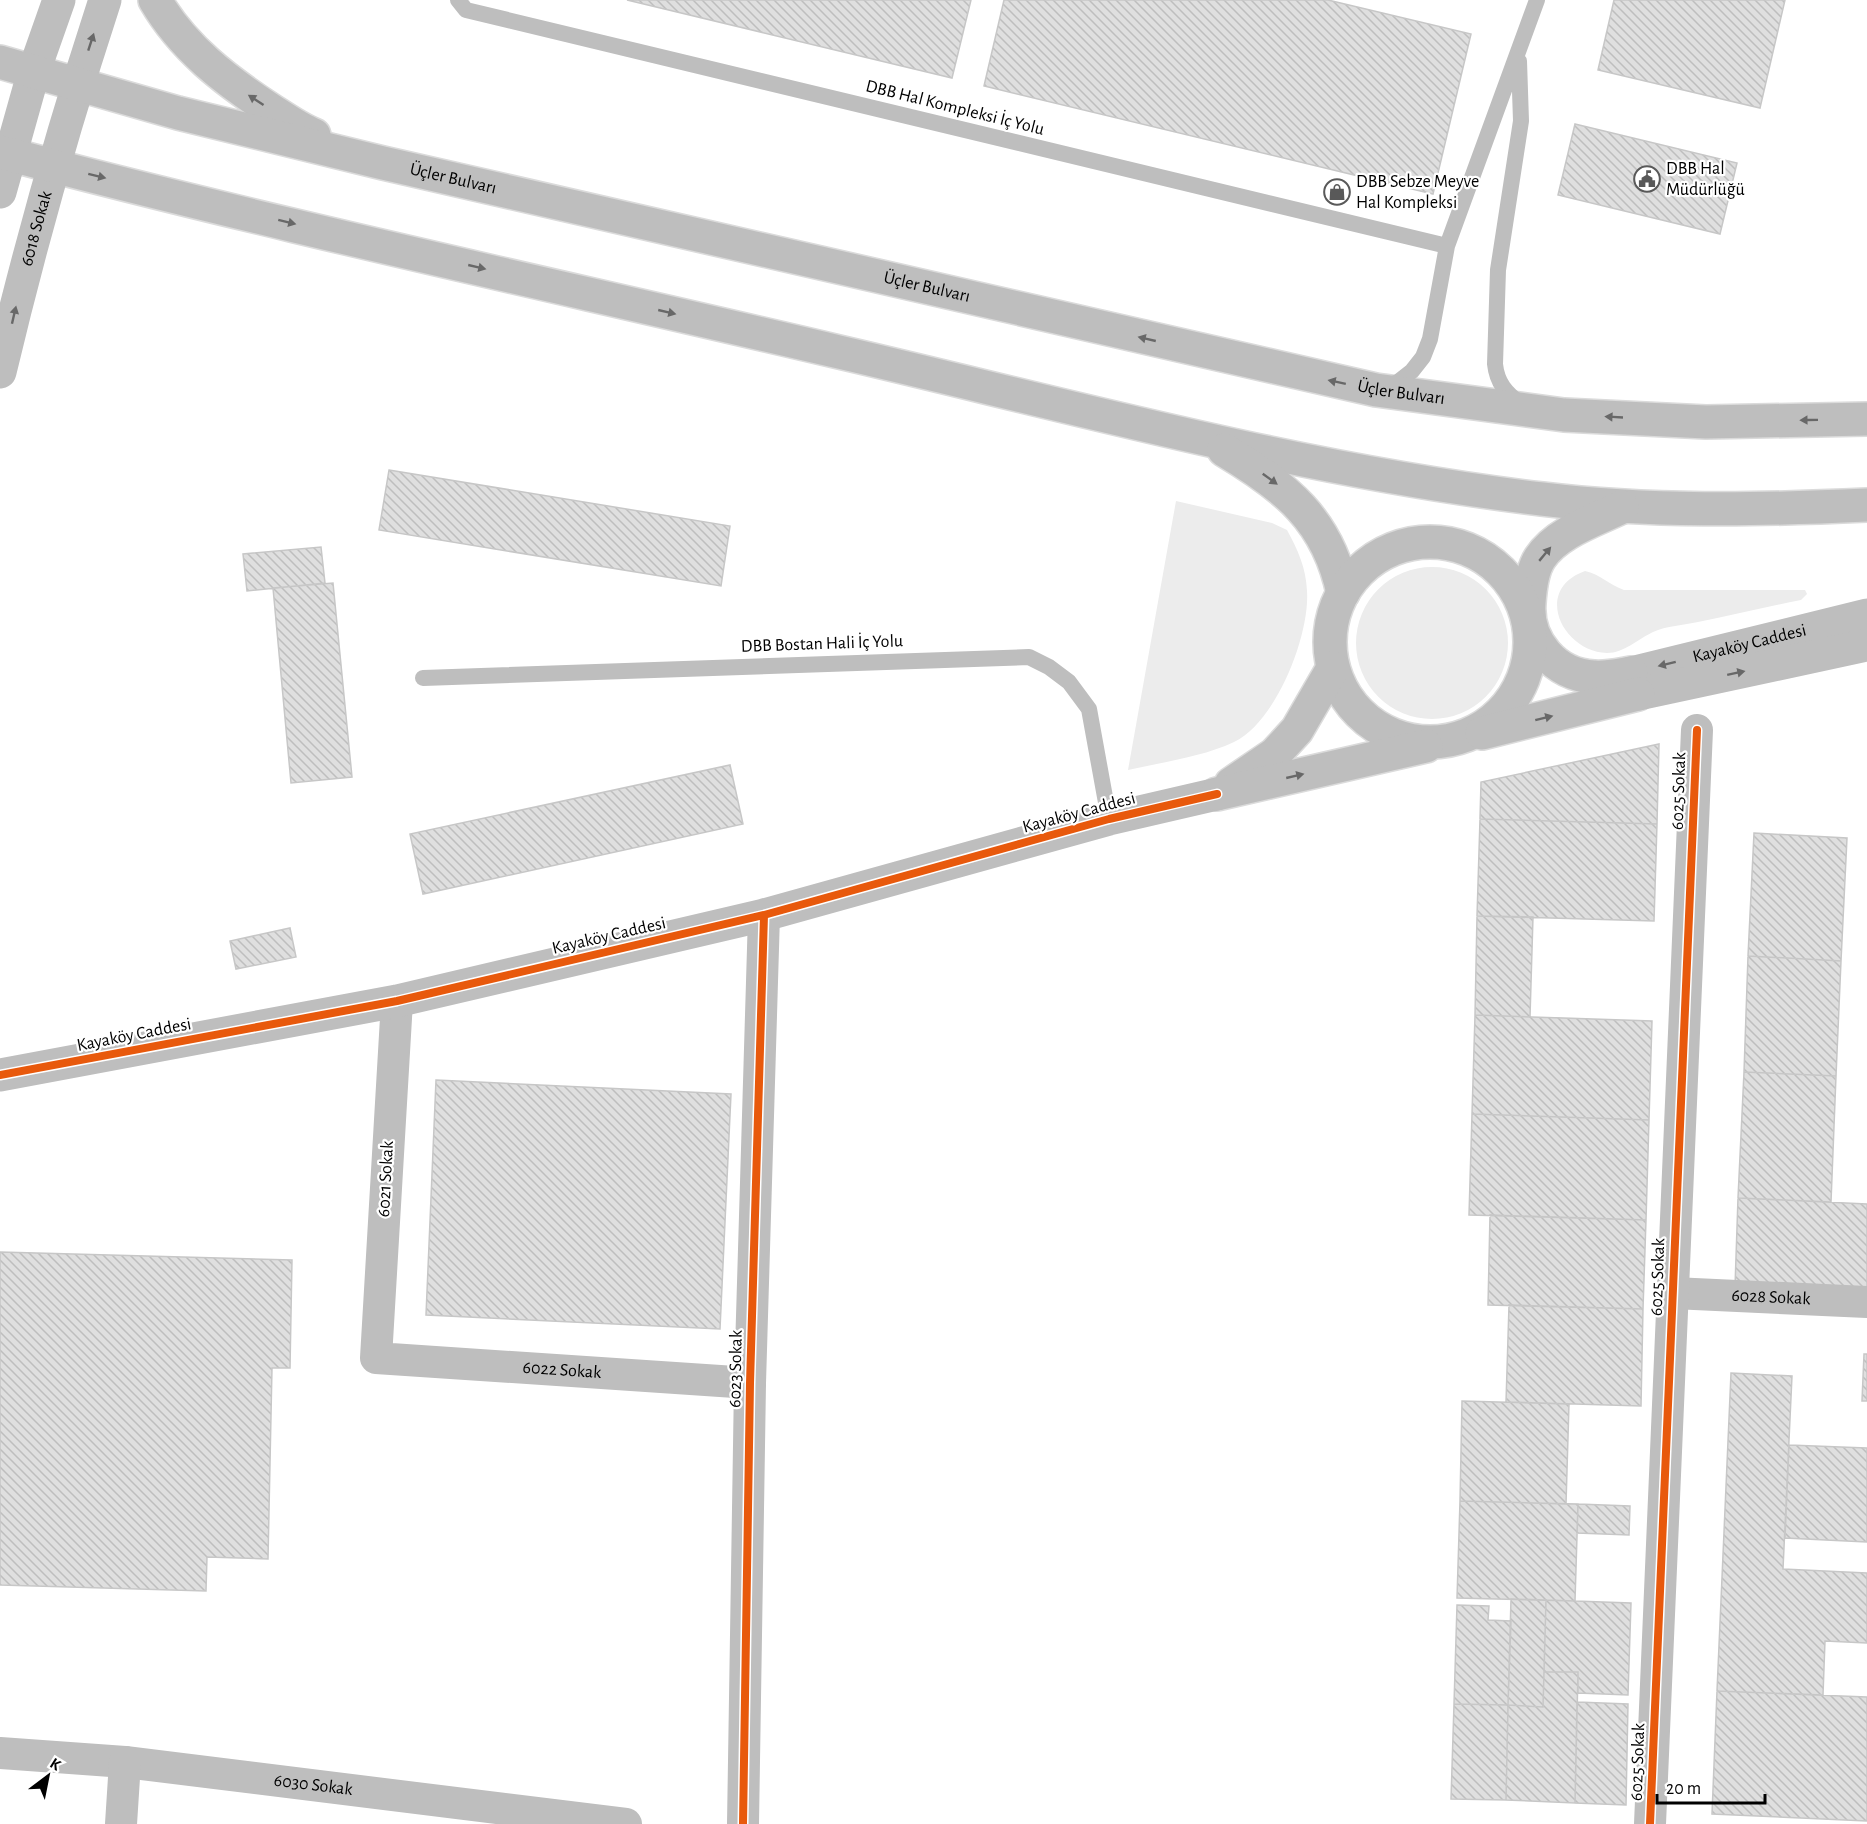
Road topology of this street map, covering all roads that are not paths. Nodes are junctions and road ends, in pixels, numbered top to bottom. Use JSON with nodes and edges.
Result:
{"nodes":[{"id":1,"x":60,"y":0,"type":"edge"},
{"id":2,"x":105,"y":0,"type":"edge"},
{"id":3,"x":155,"y":0,"type":"edge"},
{"id":4,"x":458,"y":0,"type":"edge"},
{"id":5,"x":1537,"y":0,"type":"edge"},
{"id":6,"x":1518,"y":53,"type":"junction"},
{"id":7,"x":0,"y":62,"type":"edge"},
{"id":8,"x":34,"y":71,"type":"junction"},
{"id":9,"x":77,"y":85,"type":"junction"},
{"id":10,"x":4,"y":153,"type":"edge"},
{"id":11,"x":383,"y":163,"type":"junction"},
{"id":12,"x":55,"y":166,"type":"junction"},
{"id":13,"x":0,"y":192,"type":"edge"},
{"id":14,"x":1447,"y":246,"type":"junction"},
{"id":15,"x":0,"y":372,"type":"edge"},
{"id":16,"x":1376,"y":390,"type":"junction"},
{"id":17,"x":1529,"y":410,"type":"junction"},
{"id":18,"x":1867,"y":419,"type":"edge"},
{"id":19,"x":1202,"y":437,"type":"junction"},
{"id":20,"x":1867,"y":505,"type":"edge"},
{"id":21,"x":1624,"y":506,"type":"junction"},
{"id":22,"x":1343,"y":593,"type":"junction"},
{"id":23,"x":1867,"y":615,"type":"edge"},
{"id":24,"x":1531,"y":630,"type":"junction"},
{"id":25,"x":1867,"y":645,"type":"edge"},
{"id":26,"x":1333,"y":668,"type":"junction"},
{"id":27,"x":423,"y":678,"type":"dead end"},
{"id":28,"x":1635,"y":684,"type":"junction"},
{"id":29,"x":1697,"y":730,"type":"dead end"},
{"id":30,"x":1447,"y":741,"type":"junction"},
{"id":31,"x":1217,"y":794,"type":"junction"},
{"id":32,"x":1109,"y":819,"type":"junction"},
{"id":33,"x":764,"y":915,"type":"junction"},
{"id":34,"x":397,"y":1000,"type":"junction"},
{"id":35,"x":0,"y":1075,"type":"edge"},
{"id":36,"x":1673,"y":1293,"type":"junction"},
{"id":37,"x":1867,"y":1302,"type":"edge"},
{"id":38,"x":376,"y":1358,"type":"joint"},
{"id":39,"x":750,"y":1383,"type":"junction"},
{"id":40,"x":0,"y":1753,"type":"edge"},
{"id":41,"x":125,"y":1762,"type":"junction"},
{"id":42,"x":121,"y":1824,"type":"edge"},
{"id":43,"x":626,"y":1824,"type":"edge"},
{"id":44,"x":743,"y":1824,"type":"edge"},
{"id":45,"x":1650,"y":1824,"type":"edge"}],
"edges":[{"from":1,"to":8,"type":"main road"},
{"from":9,"to":2,"type":"main road","name":"6018 Sokak","one_way":true},
{"from":11,"to":3,"type":"main road","one_way":true},
{"from":4,"to":14,"type":"lane","name":"DBB Hal Kompleksi İç Yolu"},
{"from":5,"to":6,"type":"lane"},
{"from":6,"to":14,"type":"lane"},
{"from":6,"to":17,"type":"lane"},
{"from":7,"to":8,"type":"main road","name":"Üçler Bulvarı"},
{"from":8,"to":9,"type":"main road","name":"Üçler Bulvarı"},
{"from":8,"to":10,"type":"main road"},
{"from":9,"to":11,"type":"main road","name":"Üçler Bulvarı"},
{"from":9,"to":12,"type":"main road","name":"6018 Sokak"},
{"from":10,"to":12,"type":"main road"},
{"from":10,"to":13,"type":"main road"},
{"from":16,"to":11,"type":"main road","name":"Üçler Bulvarı","one_way":true},
{"from":15,"to":12,"type":"main road","name":"6018 Sokak","one_way":true},
{"from":12,"to":19,"type":"main road","one_way":true},
{"from":14,"to":16,"type":"lane"},
{"from":16,"to":17,"type":"main road","name":"Üçler Bulvarı"},
{"from":18,"to":17,"type":"main road","name":"Üçler Bulvarı","one_way":true},
{"from":19,"to":21,"type":"main road"},
{"from":19,"to":22,"type":"main road","one_way":true},
{"from":20,"to":21,"type":"main road"},
{"from":24,"to":21,"type":"main road","one_way":true},
{"from":22,"to":24,"type":"main road"},
{"from":22,"to":26,"type":"main road"},
{"from":23,"to":28,"type":"main road","name":"Kayaköy Caddesi","one_way":true},
{"from":24,"to":28,"type":"main road"},
{"from":24,"to":30,"type":"main road"},
{"from":28,"to":25,"type":"main road","name":"Kayaköy Caddesi","one_way":true},
{"from":26,"to":30,"type":"main road"},
{"from":26,"to":31,"type":"main road"},
{"from":27,"to":32,"type":"lane","name":"DBB Bostan Hali İç Yolu"},
{"from":30,"to":28,"type":"main road","one_way":true},
{"from":29,"to":36,"type":"street","name":"6025 Sokak"},
{"from":31,"to":30,"type":"main road","name":"Kayaköy Caddesi","one_way":true},
{"from":31,"to":32,"type":"main road","name":"Kayaköy Caddesi"},
{"from":32,"to":33,"type":"main road","name":"Kayaköy Caddesi"},
{"from":33,"to":34,"type":"main road","name":"Kayaköy Caddesi"},
{"from":33,"to":39,"type":"street","name":"6023 Sokak"},
{"from":34,"to":35,"type":"main road","name":"Kayaköy Caddesi"},
{"from":34,"to":38,"type":"street","name":"6021 Sokak"},
{"from":36,"to":37,"type":"street","name":"6028 Sokak"},
{"from":36,"to":45,"type":"street","name":"6025 Sokak"},
{"from":38,"to":39,"type":"street","name":"6022 Sokak"},
{"from":39,"to":44,"type":"street","name":"6023 Sokak"},
{"from":40,"to":41,"type":"street","name":"6030 Sokak"},
{"from":41,"to":42,"type":"street"},
{"from":41,"to":43,"type":"street","name":"6030 Sokak"}]}
